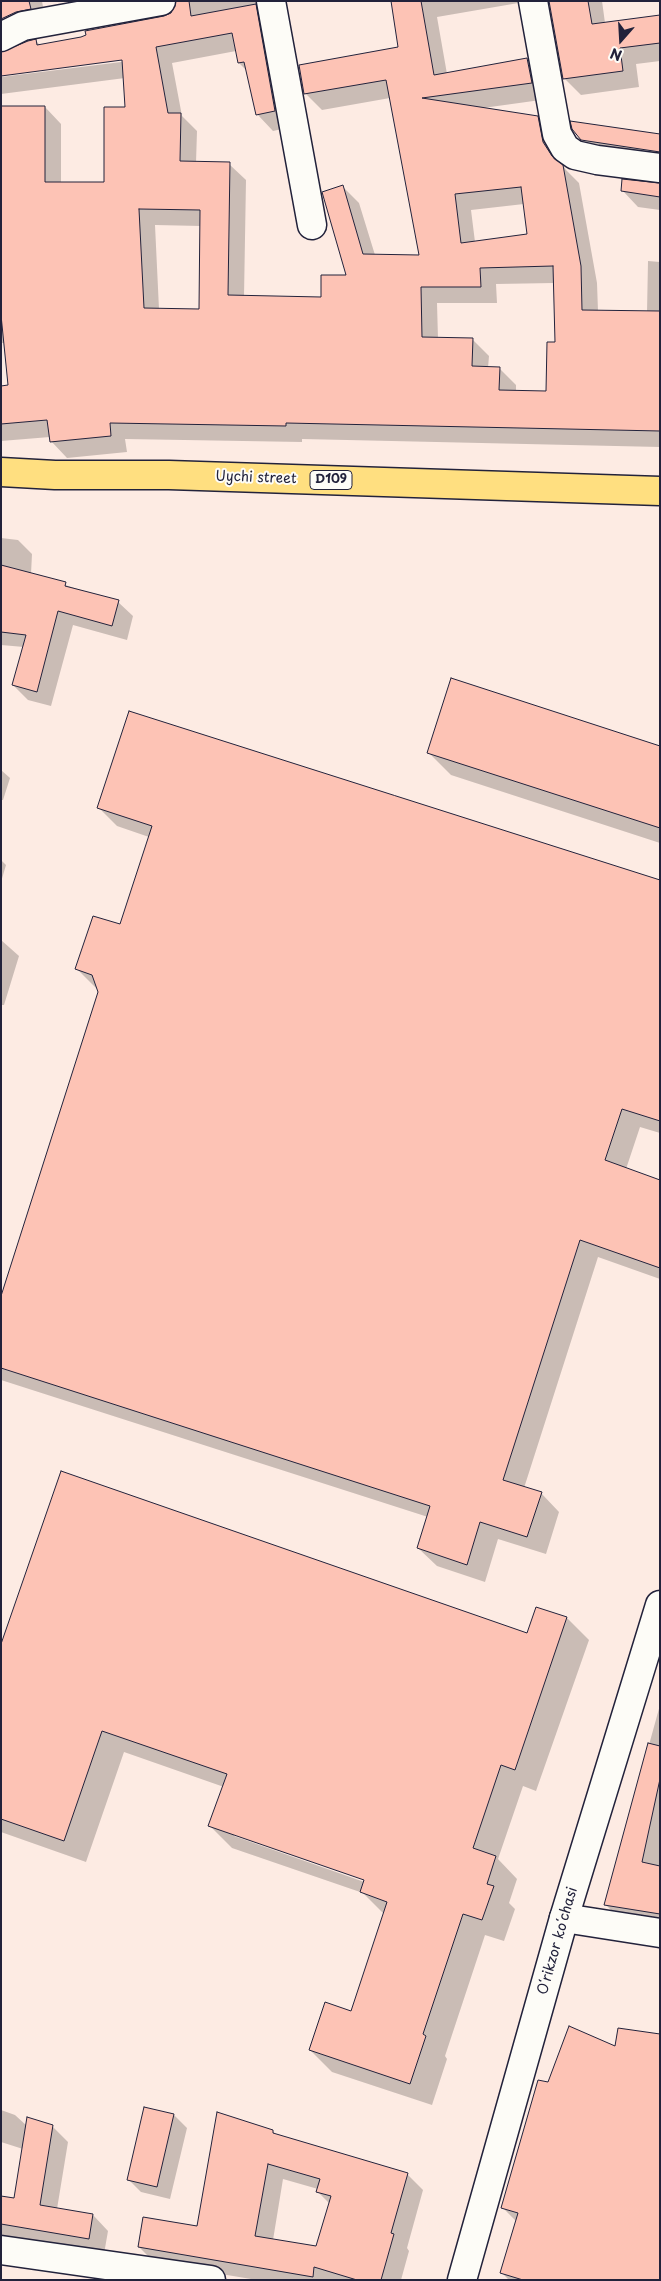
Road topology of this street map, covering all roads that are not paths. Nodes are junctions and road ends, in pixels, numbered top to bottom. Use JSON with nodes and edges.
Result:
{"nodes":[{"id":1,"x":161,"y":1,"type":"edge"},
{"id":2,"x":271,"y":1,"type":"edge"},
{"id":3,"x":533,"y":1,"type":"edge"},
{"id":4,"x":49,"y":11,"type":"edge"},
{"id":5,"x":1,"y":37,"type":"edge"},
{"id":6,"x":660,"y":168,"type":"edge"},
{"id":7,"x":312,"y":225,"type":"dead end"},
{"id":8,"x":1,"y":472,"type":"edge"},
{"id":9,"x":660,"y":491,"type":"edge"},
{"id":10,"x":660,"y":1605,"type":"edge"},
{"id":11,"x":564,"y":1918,"type":"junction"},
{"id":12,"x":660,"y":1933,"type":"edge"},
{"id":13,"x":1,"y":2250,"type":"edge"},
{"id":14,"x":212,"y":2280,"type":"edge"},
{"id":15,"x":462,"y":2280,"type":"edge"}],
"edges":[{"from":1,"to":4,"type":"street"},
{"from":2,"to":7,"type":"street"},
{"from":3,"to":6,"type":"street"},
{"from":4,"to":5,"type":"street"},
{"from":8,"to":9,"type":"main road","name":"Uychi street","number":"D109"},
{"from":10,"to":11,"type":"street","name":"Oʻrikzor koʻchasi"},
{"from":11,"to":12,"type":"street"},
{"from":11,"to":15,"type":"street","name":"Oʻrikzor koʻchasi"},
{"from":13,"to":14,"type":"street"}]}
